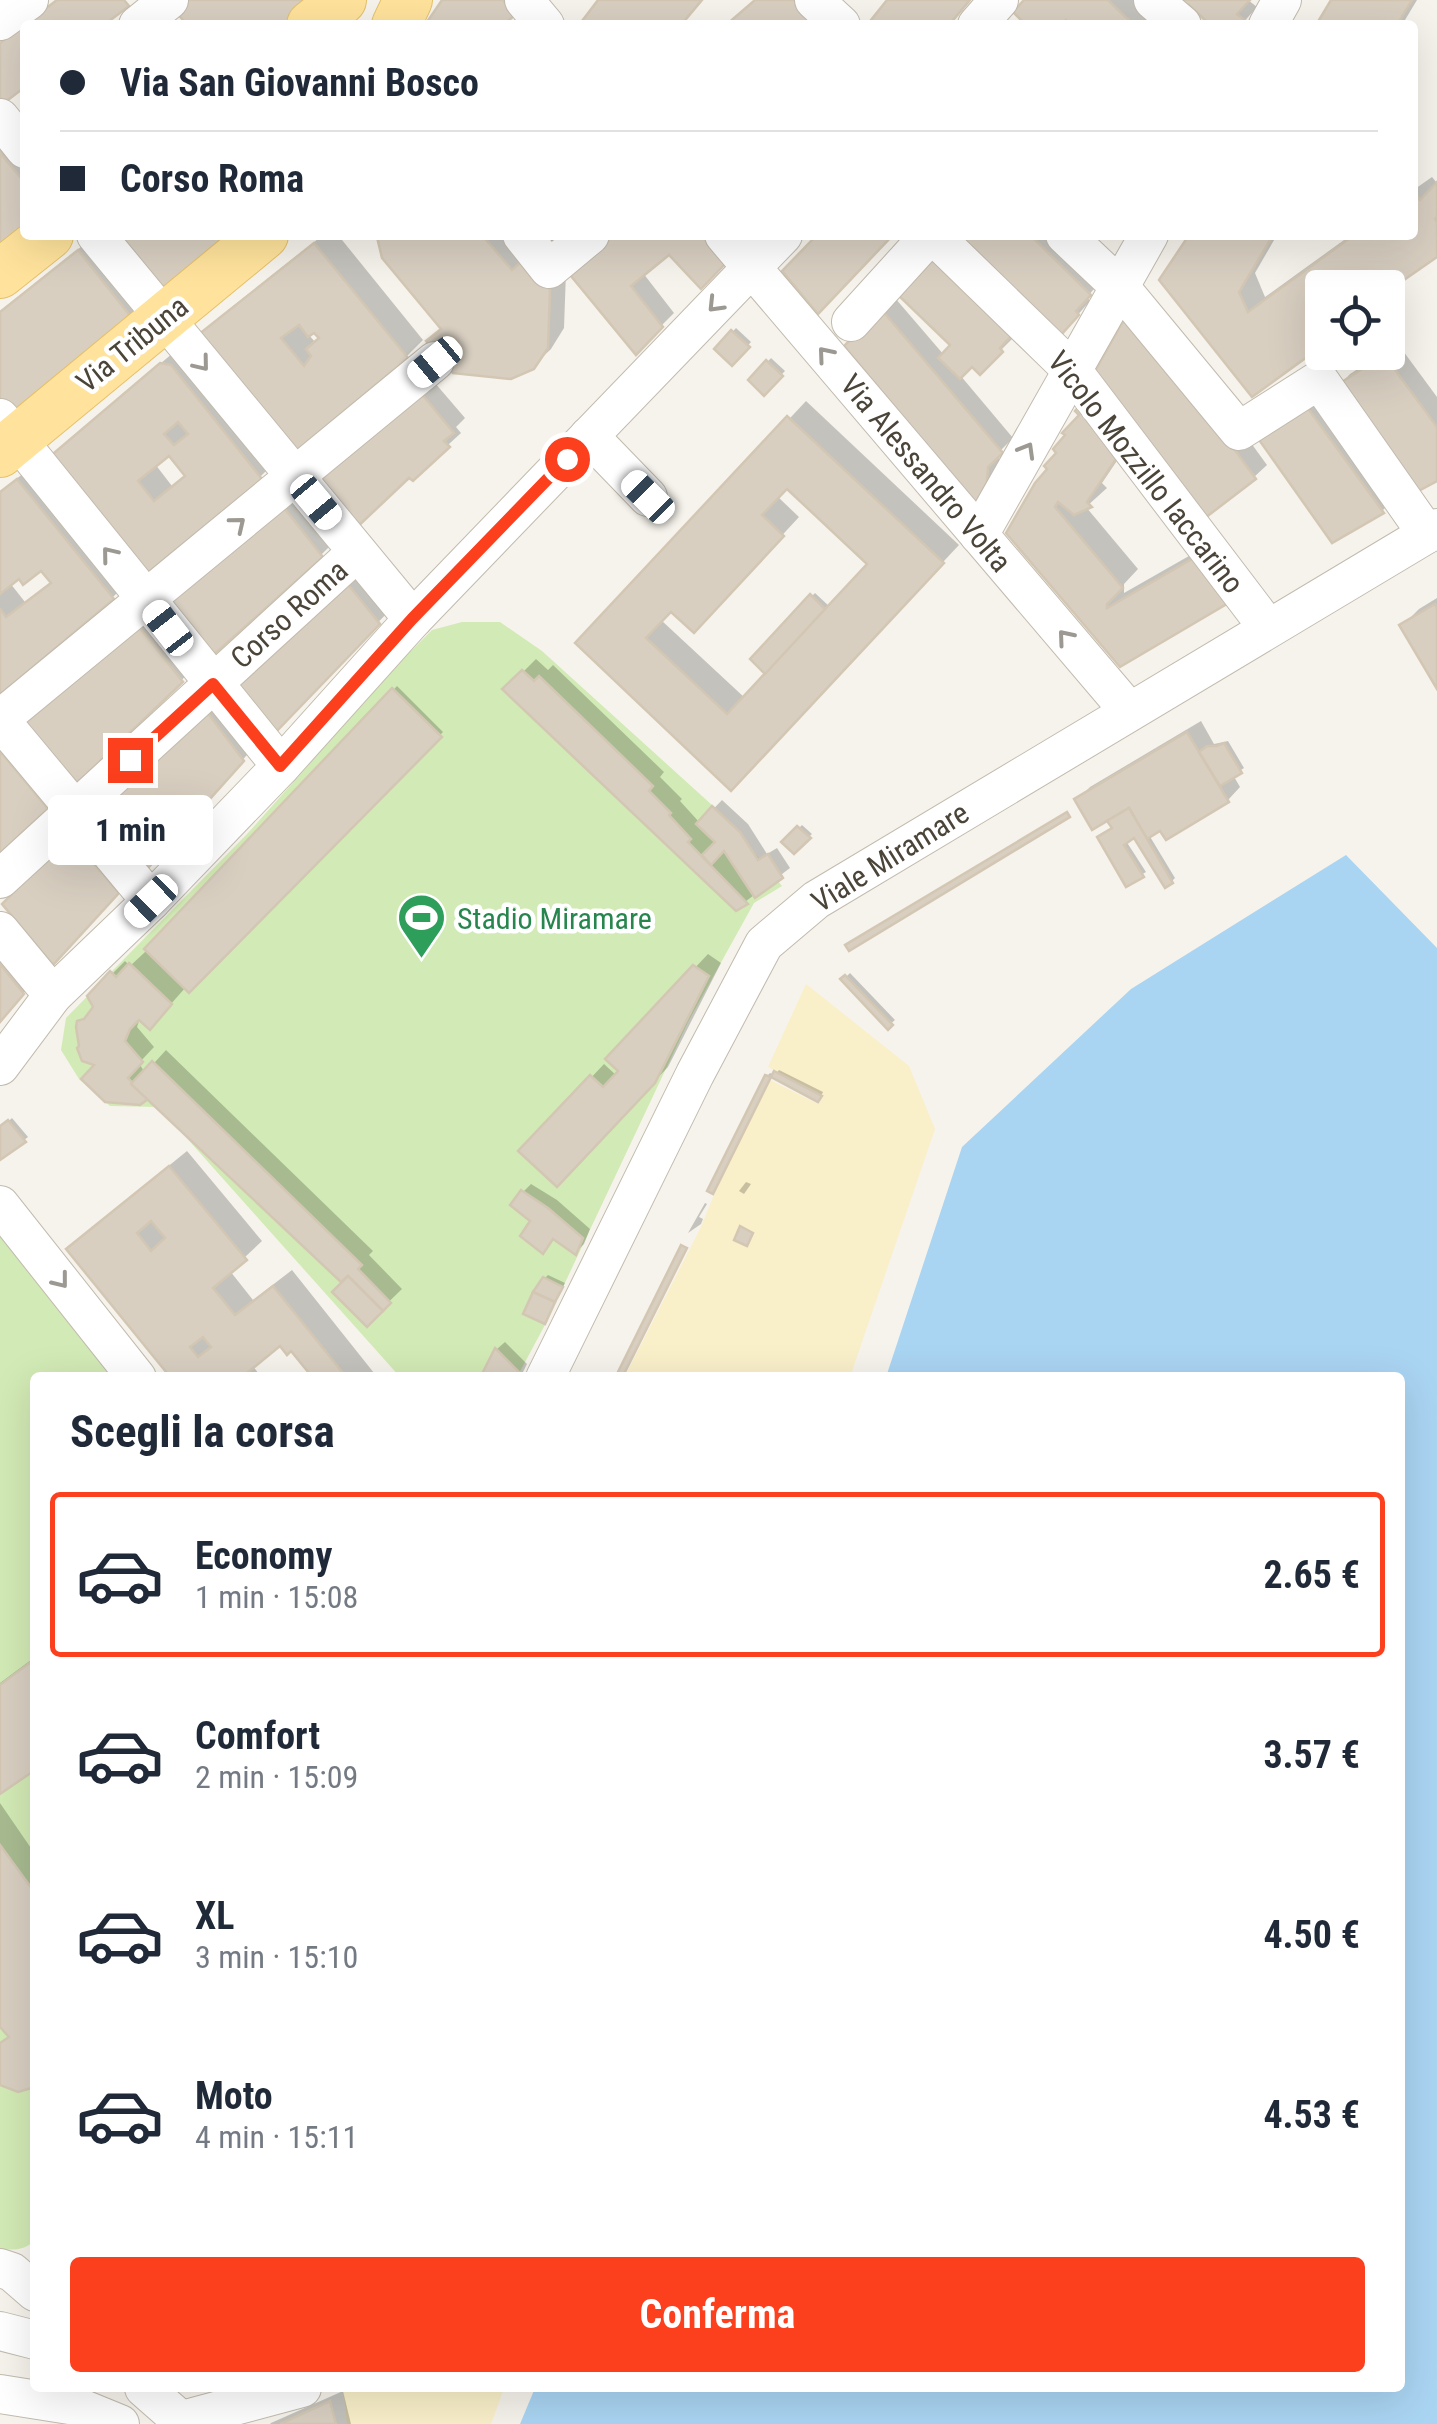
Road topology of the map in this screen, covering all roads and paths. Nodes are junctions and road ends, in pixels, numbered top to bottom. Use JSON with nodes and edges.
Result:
{"nodes":[{"id":1,"x":29,"y":0,"type":"edge"},
{"id":2,"x":342,"y":0,"type":"edge"},
{"id":3,"x":524,"y":0,"type":"edge"},
{"id":4,"x":564,"y":0,"type":"edge"},
{"id":5,"x":814,"y":0,"type":"edge"},
{"id":6,"x":860,"y":0,"type":"edge"},
{"id":7,"x":998,"y":0,"type":"edge"},
{"id":8,"x":1153,"y":0,"type":"edge"},
{"id":9,"x":317,"y":20,"type":"edge"},
{"id":10,"x":541,"y":20,"type":"edge"},
{"id":11,"x":549,"y":20,"type":"edge"},
{"id":12,"x":835,"y":20,"type":"edge"},
{"id":13,"x":844,"y":20,"type":"edge"},
{"id":14,"x":981,"y":20,"type":"edge"},
{"id":15,"x":1176,"y":20,"type":"edge"},
{"id":16,"x":0,"y":21,"type":"edge"},
{"id":17,"x":43,"y":240,"type":"edge"},
{"id":18,"x":100,"y":240,"type":"edge"},
{"id":19,"x":258,"y":240,"type":"edge"},
{"id":20,"x":526,"y":240,"type":"edge"},
{"id":21,"x":584,"y":240,"type":"edge"},
{"id":22,"x":728,"y":240,"type":"edge"},
{"id":23,"x":778,"y":240,"type":"edge"},
{"id":24,"x":927,"y":240,"type":"edge"},
{"id":25,"x":937,"y":240,"type":"edge"},
{"id":26,"x":1070,"y":240,"type":"edge"},
{"id":27,"x":1146,"y":240,"type":"edge"},
{"id":28,"x":752,"y":268,"type":"junction"},
{"id":29,"x":0,"y":274,"type":"edge"},
{"id":30,"x":1120,"y":286,"type":"junction"},
{"id":31,"x":164,"y":318,"type":"junction"},
{"id":32,"x":850,"y":322,"type":"dead end"},
{"id":33,"x":435,"y":362,"type":"dead end"},
{"id":34,"x":1072,"y":370,"type":"junction"},
{"id":35,"x":589,"y":436,"type":"junction"},
{"id":36,"x":5,"y":437,"type":"edge"},
{"id":37,"x":296,"y":477,"type":"junction"},
{"id":38,"x":648,"y":497,"type":"dead end"},
{"id":39,"x":1432,"y":531,"type":"edge"},
{"id":40,"x":979,"y":535,"type":"junction"},
{"id":41,"x":357,"y":552,"type":"junction"},
{"id":42,"x":146,"y":600,"type":"junction"},
{"id":43,"x":412,"y":619,"type":"junction"},
{"id":44,"x":1268,"y":628,"type":"junction"},
{"id":45,"x":213,"y":684,"type":"junction"},
{"id":46,"x":1129,"y":711,"type":"junction"},
{"id":47,"x":0,"y":720,"type":"edge"},
{"id":48,"x":280,"y":766,"type":"junction"},
{"id":49,"x":75,"y":810,"type":"junction"},
{"id":50,"x":0,"y":879,"type":"edge"},
{"id":51,"x":151,"y":901,"type":"junction"},
{"id":52,"x":0,"y":931,"type":"edge"},
{"id":53,"x":53,"y":995,"type":"junction"},
{"id":54,"x":0,"y":1066,"type":"edge"},
{"id":55,"x":0,"y":1205,"type":"edge"},
{"id":56,"x":132,"y":1372,"type":"edge"},
{"id":57,"x":548,"y":1372,"type":"edge"},
{"id":58,"x":0,"y":2331,"type":"edge"},
{"id":59,"x":30,"y":2339,"type":"edge"},
{"id":60,"x":149,"y":2392,"type":"edge"},
{"id":61,"x":288,"y":2392,"type":"edge"},
{"id":62,"x":0,"y":2394,"type":"edge"},
{"id":63,"x":184,"y":2422,"type":"edge"},
{"id":64,"x":120,"y":2424,"type":"edge"}],
"edges":[{"from":1,"to":16,"type":"street"},
{"from":2,"to":9,"type":"main road"},
{"from":3,"to":10,"type":"street"},
{"from":4,"to":11,"type":"street"},
{"from":5,"to":12,"type":"street"},
{"from":6,"to":13,"type":"street"},
{"from":7,"to":14,"type":"street"},
{"from":8,"to":15,"type":"street"},
{"from":17,"to":29,"type":"main road"},
{"from":18,"to":31,"type":"street"},
{"from":19,"to":31,"type":"main road","name":"Via Tribuna"},
{"from":20,"to":21,"type":"street"},
{"from":22,"to":28,"type":"street","name":"Via Alessandro Volta"},
{"from":23,"to":28,"type":"street"},
{"from":24,"to":32,"type":"street","name":"Vicolo Mozzillo Iaccarino"},
{"from":25,"to":34,"type":"street","name":"Vicolo Mozzillo Iaccarino"},
{"from":26,"to":30,"type":"street"},
{"from":27,"to":30,"type":"street"},
{"from":28,"to":35,"type":"street","one_way":true},
{"from":40,"to":28,"type":"street","name":"Via Alessandro Volta","one_way":true},
{"from":30,"to":34,"type":"street"},
{"from":30,"to":39,"type":"street"},
{"from":31,"to":36,"type":"main road","name":"Via Tribuna"},
{"from":31,"to":37,"type":"street","one_way":true},
{"from":33,"to":37,"type":"street"},
{"from":40,"to":34,"type":"street","one_way":true},
{"from":34,"to":44,"type":"street","name":"Vicolo Mozzillo Iaccarino"},
{"from":35,"to":38,"type":"street"},
{"from":35,"to":43,"type":"street"},
{"from":42,"to":36,"type":"street","one_way":true},
{"from":37,"to":41,"type":"street"},
{"from":42,"to":37,"type":"street","one_way":true},
{"from":39,"to":44,"type":"street","name":"Viale Miramare"},
{"from":46,"to":40,"type":"street","name":"Via Alessandro Volta","one_way":true},
{"from":41,"to":43,"type":"street"},
{"from":41,"to":45,"type":"street","name":"Corso Roma"},
{"from":42,"to":45,"type":"street"},
{"from":42,"to":47,"type":"street"},
{"from":43,"to":48,"type":"street"},
{"from":44,"to":46,"type":"street","name":"Viale Miramare"},
{"from":45,"to":48,"type":"street"},
{"from":45,"to":49,"type":"street","name":"Corso Roma"},
{"from":46,"to":57,"type":"street","name":"Viale Miramare"},
{"from":47,"to":49,"type":"street"},
{"from":48,"to":51,"type":"street"},
{"from":49,"to":50,"type":"street","name":"Corso Roma"},
{"from":49,"to":51,"type":"street"},
{"from":51,"to":53,"type":"street"},
{"from":52,"to":53,"type":"street"},
{"from":53,"to":54,"type":"street"},
{"from":55,"to":56,"type":"street","one_way":true},
{"from":58,"to":59,"type":"street"},
{"from":60,"to":63,"type":"street"},
{"from":61,"to":63,"type":"street"},
{"from":62,"to":64,"type":"street"}]}
